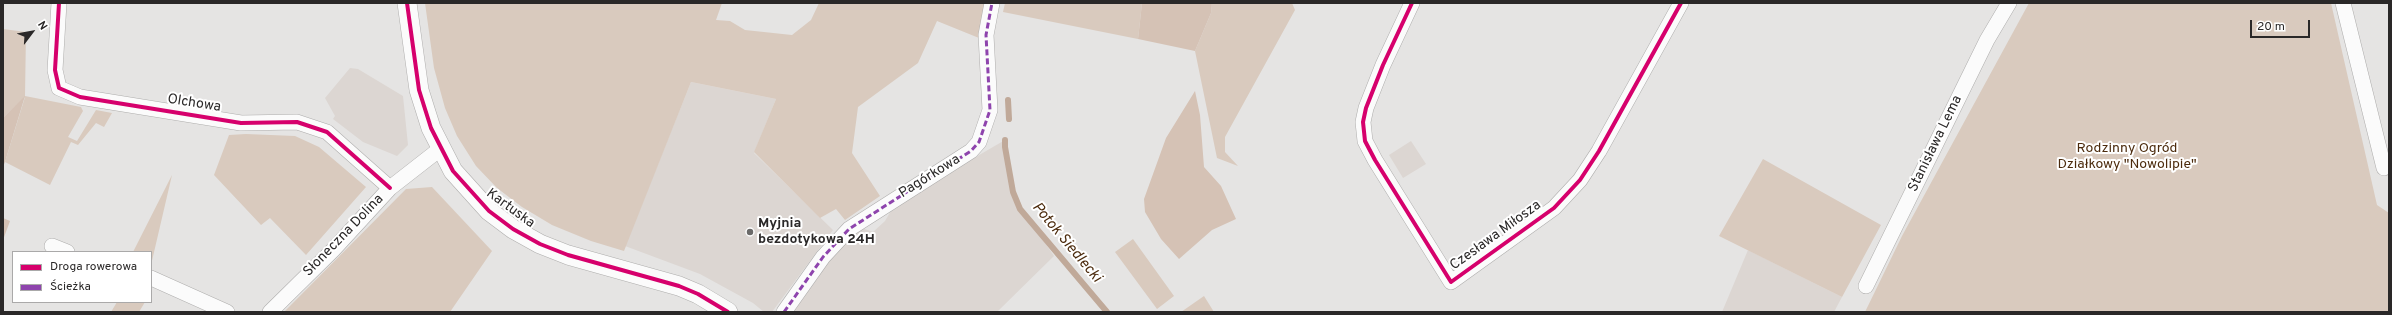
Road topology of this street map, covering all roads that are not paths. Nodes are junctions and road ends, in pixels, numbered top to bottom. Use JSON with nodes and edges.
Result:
{"nodes":[{"id":1,"x":59,"y":3,"type":"edge"},
{"id":2,"x":407,"y":3,"type":"edge"},
{"id":3,"x":992,"y":3,"type":"edge"},
{"id":4,"x":1412,"y":3,"type":"edge"},
{"id":5,"x":1681,"y":3,"type":"edge"},
{"id":6,"x":2009,"y":3,"type":"edge"},
{"id":7,"x":2343,"y":3,"type":"edge"},
{"id":8,"x":440,"y":149,"type":"junction"},
{"id":9,"x":2384,"y":168,"type":"dead end"},
{"id":10,"x":390,"y":188,"type":"junction"},
{"id":11,"x":52,"y":246,"type":"dead end"},
{"id":12,"x":64,"y":251,"type":"edge"},
{"id":13,"x":152,"y":278,"type":"edge"},
{"id":14,"x":1866,"y":286,"type":"dead end"},
{"id":15,"x":226,"y":312,"type":"edge"},
{"id":16,"x":270,"y":312,"type":"edge"},
{"id":17,"x":728,"y":312,"type":"edge"},
{"id":18,"x":784,"y":312,"type":"edge"}],
"edges":[{"from":1,"to":10,"type":"street","name":"Olchowa"},
{"from":2,"to":8,"type":"street","name":"Kartuska"},
{"from":3,"to":18,"type":"street","name":"Pagórkowa"},
{"from":4,"to":5,"type":"street","name":"Czesława Miłosza"},
{"from":6,"to":14,"type":"street","name":"Stanisława Lema"},
{"from":7,"to":9,"type":"street"},
{"from":8,"to":10,"type":"street","name":"Słoneczna Dolina"},
{"from":8,"to":17,"type":"street","name":"Kartuska"},
{"from":10,"to":16,"type":"street","name":"Słoneczna Dolina"},
{"from":11,"to":12,"type":"street"},
{"from":13,"to":15,"type":"street"}]}
